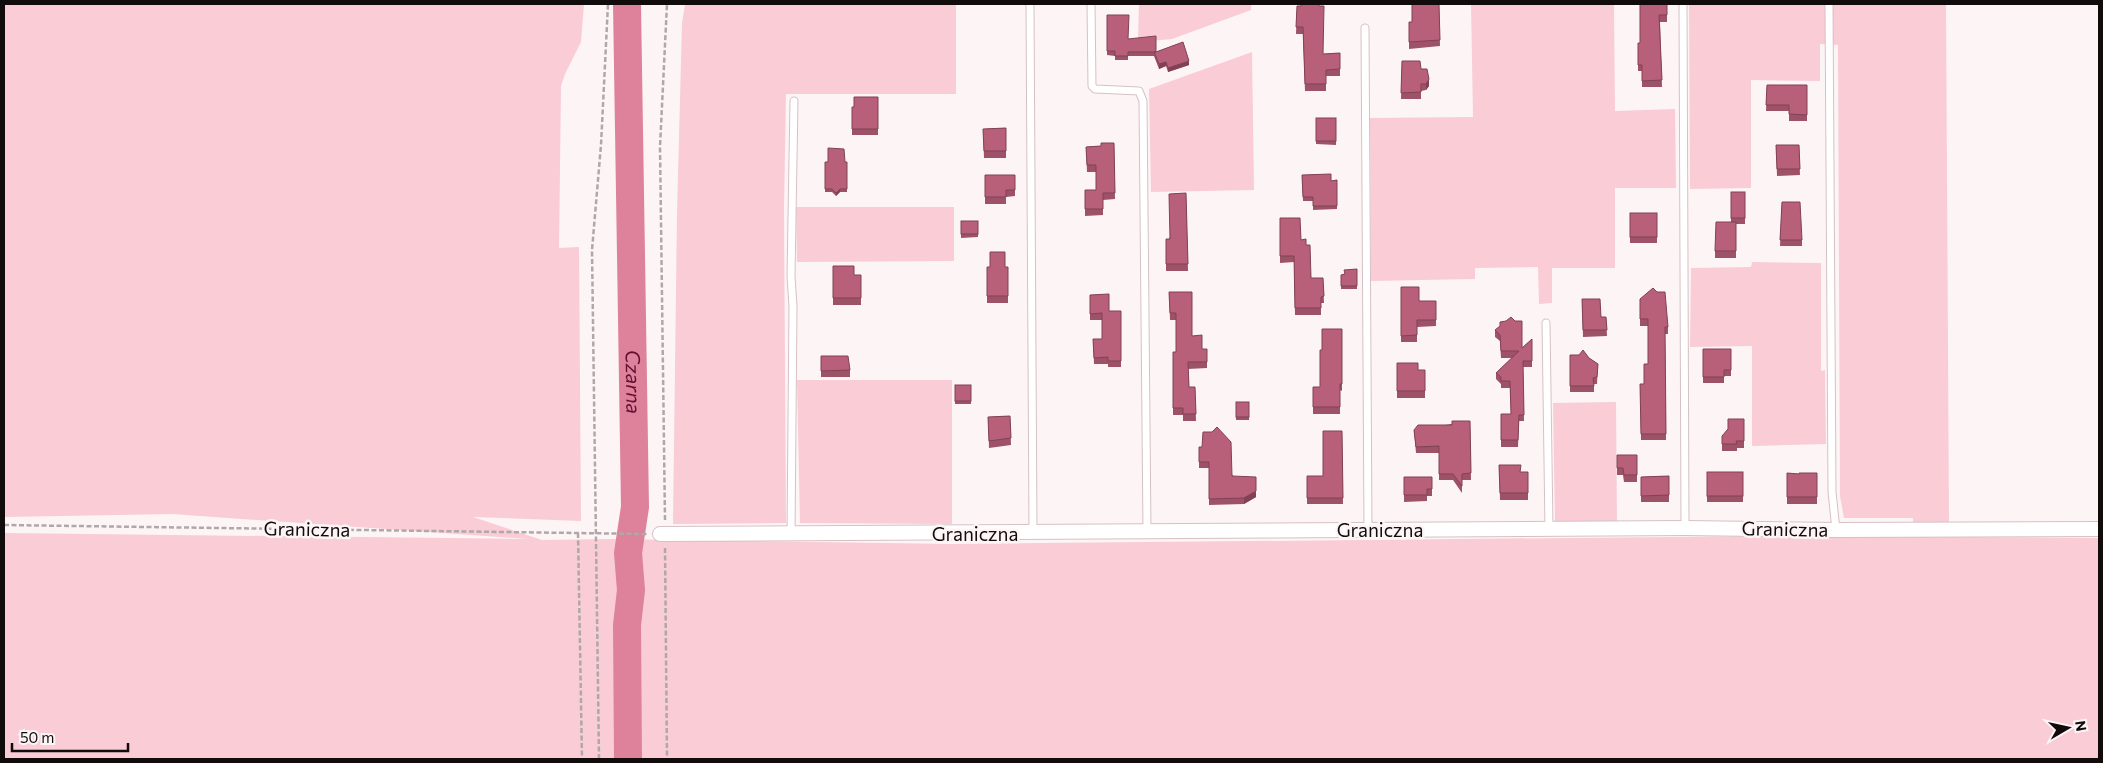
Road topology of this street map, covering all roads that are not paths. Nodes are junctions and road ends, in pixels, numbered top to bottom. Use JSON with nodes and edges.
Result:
{"nodes":[{"id":1,"x":1030,"y":4,"type":"edge"},
{"id":2,"x":1091,"y":4,"type":"edge"},
{"id":3,"x":1683,"y":4,"type":"edge"},
{"id":4,"x":1829,"y":4,"type":"edge"},
{"id":5,"x":1365,"y":28,"type":"dead end"},
{"id":6,"x":794,"y":101,"type":"dead end"},
{"id":7,"x":1546,"y":323,"type":"dead end"},
{"id":8,"x":1685,"y":528,"type":"junction"},
{"id":9,"x":1549,"y":529,"type":"junction"},
{"id":10,"x":2099,"y":529,"type":"edge"},
{"id":11,"x":1368,"y":530,"type":"junction"},
{"id":12,"x":1836,"y":530,"type":"junction"},
{"id":13,"x":1147,"y":532,"type":"junction"},
{"id":14,"x":663,"y":534,"type":"road end"},
{"id":15,"x":1033,"y":534,"type":"junction"},
{"id":16,"x":791,"y":535,"type":"junction"}],
"edges":[{"from":1,"to":15,"type":"lane"},
{"from":2,"to":13,"type":"lane"},
{"from":3,"to":8,"type":"lane"},
{"from":4,"to":12,"type":"lane"},
{"from":5,"to":11,"type":"lane"},
{"from":6,"to":16,"type":"lane"},
{"from":7,"to":9,"type":"lane"},
{"from":8,"to":9,"type":"street","name":"Graniczna"},
{"from":8,"to":12,"type":"street","name":"Graniczna"},
{"from":9,"to":11,"type":"street","name":"Graniczna"},
{"from":10,"to":12,"type":"street","name":"Graniczna"},
{"from":11,"to":13,"type":"street","name":"Graniczna"},
{"from":13,"to":15,"type":"street","name":"Graniczna"},
{"from":14,"to":16,"type":"street","name":"Graniczna"},
{"from":15,"to":16,"type":"street","name":"Graniczna"}]}
